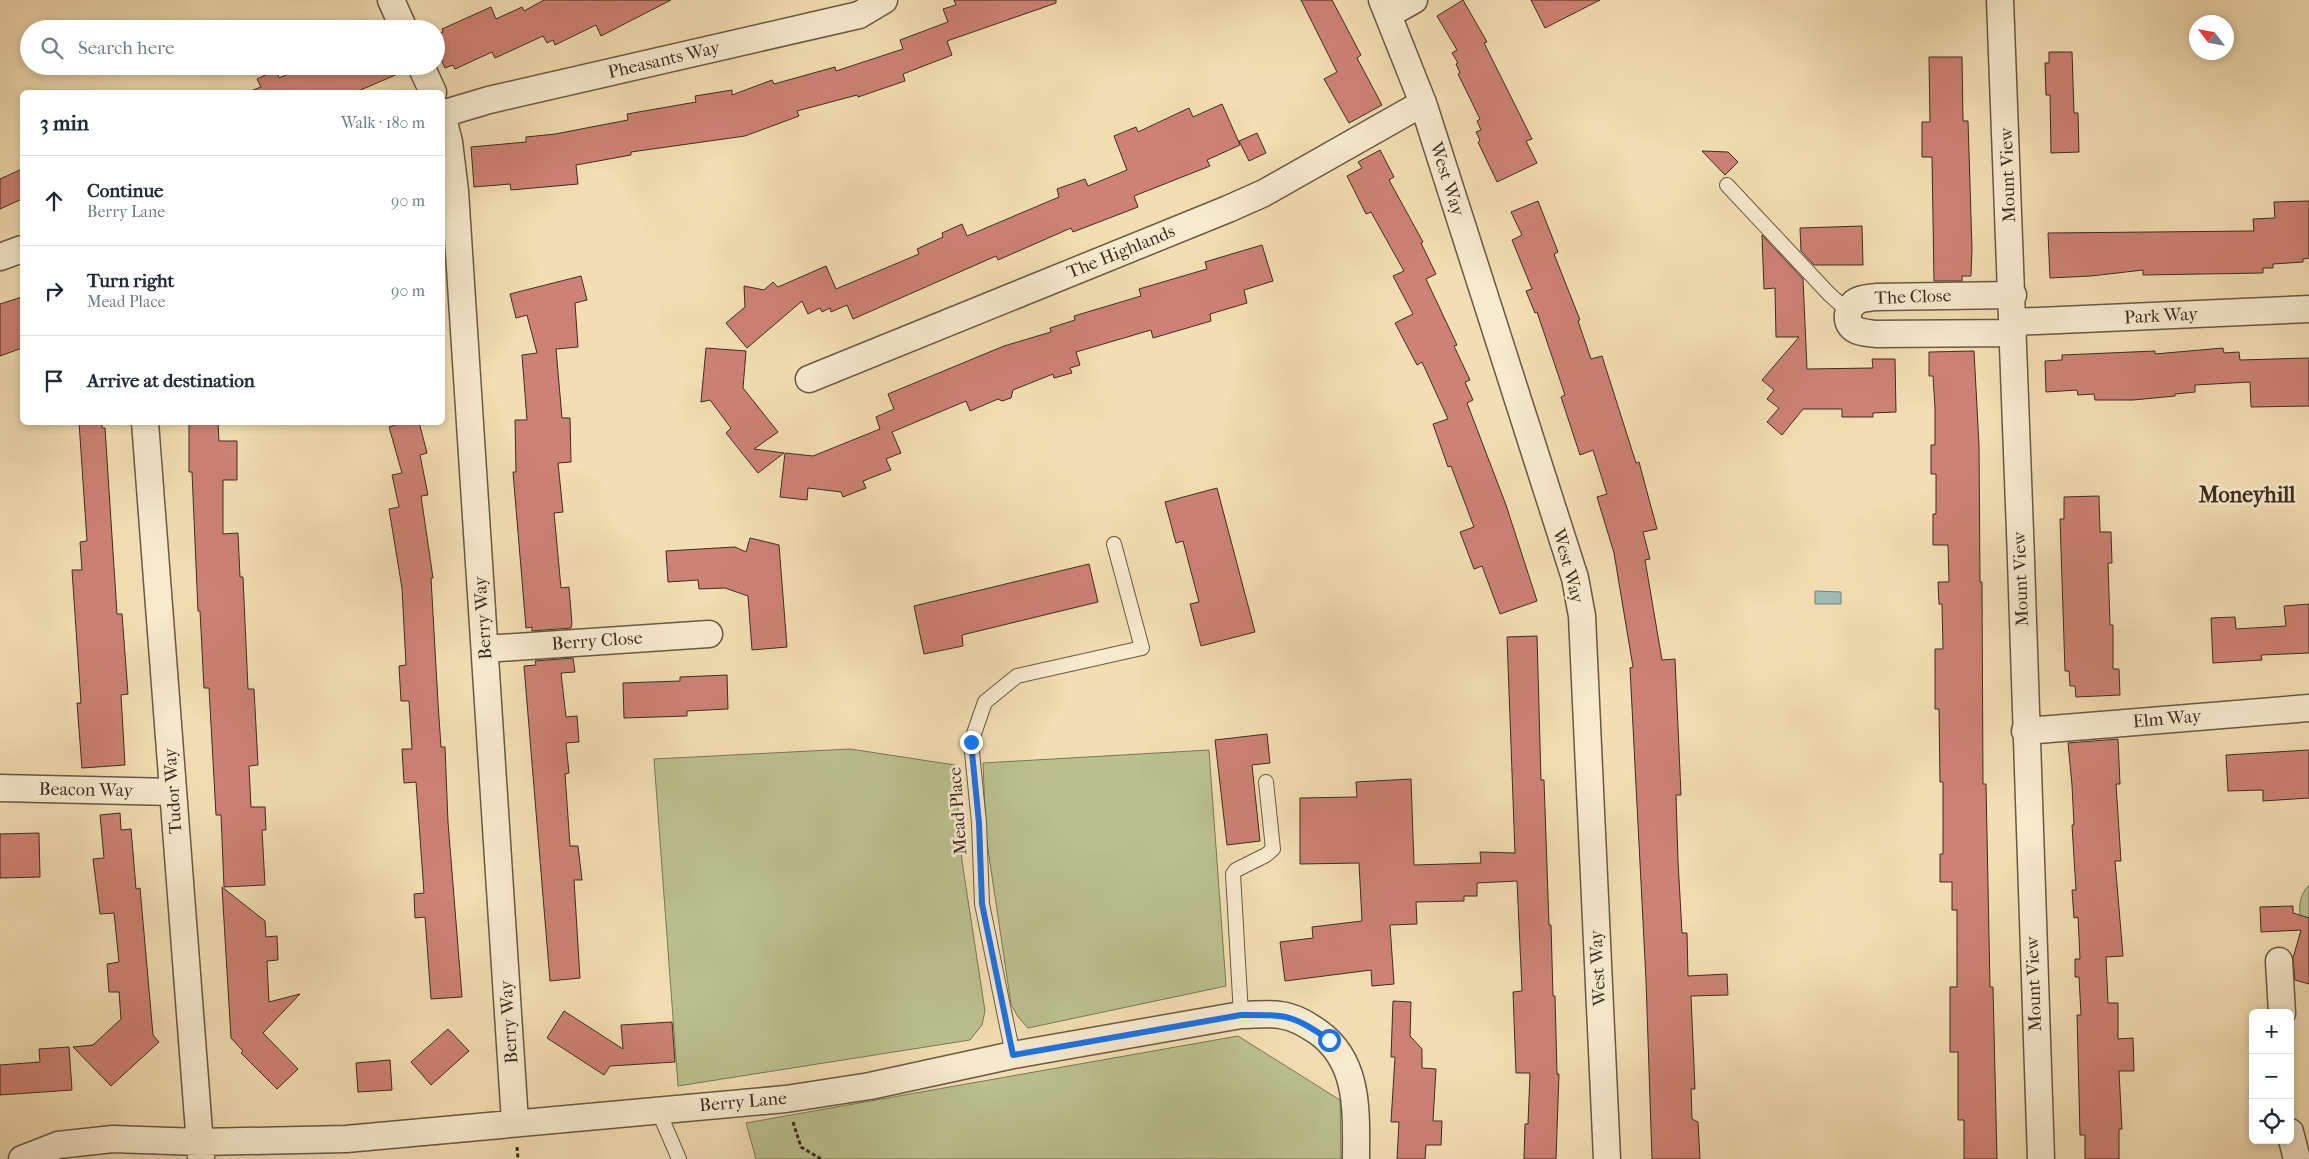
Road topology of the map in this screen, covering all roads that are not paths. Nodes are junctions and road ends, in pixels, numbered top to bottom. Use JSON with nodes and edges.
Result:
{"nodes":[{"id":1,"x":391,"y":0,"type":"edge"},
{"id":2,"x":884,"y":0,"type":"edge"},
{"id":3,"x":1414,"y":0,"type":"edge"},
{"id":4,"x":2000,"y":0,"type":"edge"},
{"id":5,"x":1386,"y":7,"type":"edge"},
{"id":6,"x":400,"y":20,"type":"edge"},
{"id":7,"x":425,"y":75,"type":"edge"},
{"id":8,"x":432,"y":90,"type":"edge"},
{"id":9,"x":1423,"y":103,"type":"junction"},
{"id":10,"x":445,"y":113,"type":"edge"},
{"id":11,"x":445,"y":123,"type":"edge"},
{"id":12,"x":1727,"y":185,"type":"dead end"},
{"id":13,"x":20,"y":250,"type":"edge"},
{"id":14,"x":0,"y":257,"type":"edge"},
{"id":15,"x":2013,"y":295,"type":"junction"},
{"id":16,"x":2309,"y":309,"type":"edge"},
{"id":17,"x":1848,"y":311,"type":"junction"},
{"id":18,"x":2013,"y":327,"type":"junction"},
{"id":19,"x":809,"y":379,"type":"dead end"},
{"id":20,"x":144,"y":425,"type":"edge"},
{"id":21,"x":1114,"y":544,"type":"dead end"},
{"id":22,"x":709,"y":634,"type":"dead end"},
{"id":23,"x":485,"y":649,"type":"junction"},
{"id":24,"x":2309,"y":708,"type":"edge"},
{"id":25,"x":2025,"y":731,"type":"junction"},
{"id":26,"x":1266,"y":782,"type":"dead end"},
{"id":27,"x":0,"y":788,"type":"edge"},
{"id":28,"x":173,"y":792,"type":"junction"},
{"id":29,"x":2279,"y":961,"type":"dead end"},
{"id":30,"x":2282,"y":1009,"type":"edge"},
{"id":31,"x":1241,"y":1015,"type":"junction"},
{"id":32,"x":1013,"y":1055,"type":"junction"},
{"id":33,"x":658,"y":1110,"type":"junction"},
{"id":34,"x":515,"y":1122,"type":"junction"},
{"id":35,"x":2293,"y":1144,"type":"edge"},
{"id":36,"x":201,"y":1150,"type":"edge"},
{"id":37,"x":26,"y":1158,"type":"edge"},
{"id":38,"x":679,"y":1159,"type":"edge"},
{"id":39,"x":1356,"y":1159,"type":"edge"},
{"id":40,"x":1607,"y":1159,"type":"edge"},
{"id":41,"x":2041,"y":1159,"type":"edge"},
{"id":42,"x":2297,"y":1159,"type":"edge"}],
"edges":[{"from":1,"to":6,"type":"street"},
{"from":2,"to":10,"type":"street","name":"Pheasants Way"},
{"from":3,"to":5,"type":"street"},
{"from":4,"to":15,"type":"street","name":"Mount View"},
{"from":5,"to":9,"type":"street","name":"West Way"},
{"from":7,"to":8,"type":"street"},
{"from":9,"to":19,"type":"street","name":"The Highlands"},
{"from":9,"to":40,"type":"street","name":"West Way"},
{"from":11,"to":23,"type":"street","name":"Berry Way"},
{"from":12,"to":17,"type":"lane"},
{"from":13,"to":14,"type":"street"},
{"from":15,"to":17,"type":"street","name":"The Close"},
{"from":15,"to":18,"type":"street","name":"Mount View"},
{"from":16,"to":18,"type":"street","name":"Park Way"},
{"from":17,"to":18,"type":"street","name":"The Close"},
{"from":18,"to":25,"type":"street","name":"Mount View"},
{"from":20,"to":28,"type":"street","name":"Tudor Way"},
{"from":21,"to":32,"type":"lane","name":"Mead Place"},
{"from":22,"to":23,"type":"street","name":"Berry Close"},
{"from":23,"to":34,"type":"street","name":"Berry Way"},
{"from":24,"to":25,"type":"street","name":"Elm Way"},
{"from":25,"to":41,"type":"street","name":"Mount View"},
{"from":26,"to":31,"type":"lane"},
{"from":27,"to":28,"type":"street","name":"Beacon Way"},
{"from":28,"to":36,"type":"street","name":"Tudor Way"},
{"from":29,"to":30,"type":"street"},
{"from":31,"to":32,"type":"street","name":"Berry Lane"},
{"from":31,"to":39,"type":"street","name":"Berry Lane"},
{"from":32,"to":33,"type":"street","name":"Berry Lane"},
{"from":33,"to":34,"type":"street","name":"Berry Lane"},
{"from":33,"to":38,"type":"lane"},
{"from":34,"to":36,"type":"street","name":"Berry Lane"},
{"from":35,"to":42,"type":"street"},
{"from":36,"to":37,"type":"street","name":"Berry Lane"}]}
